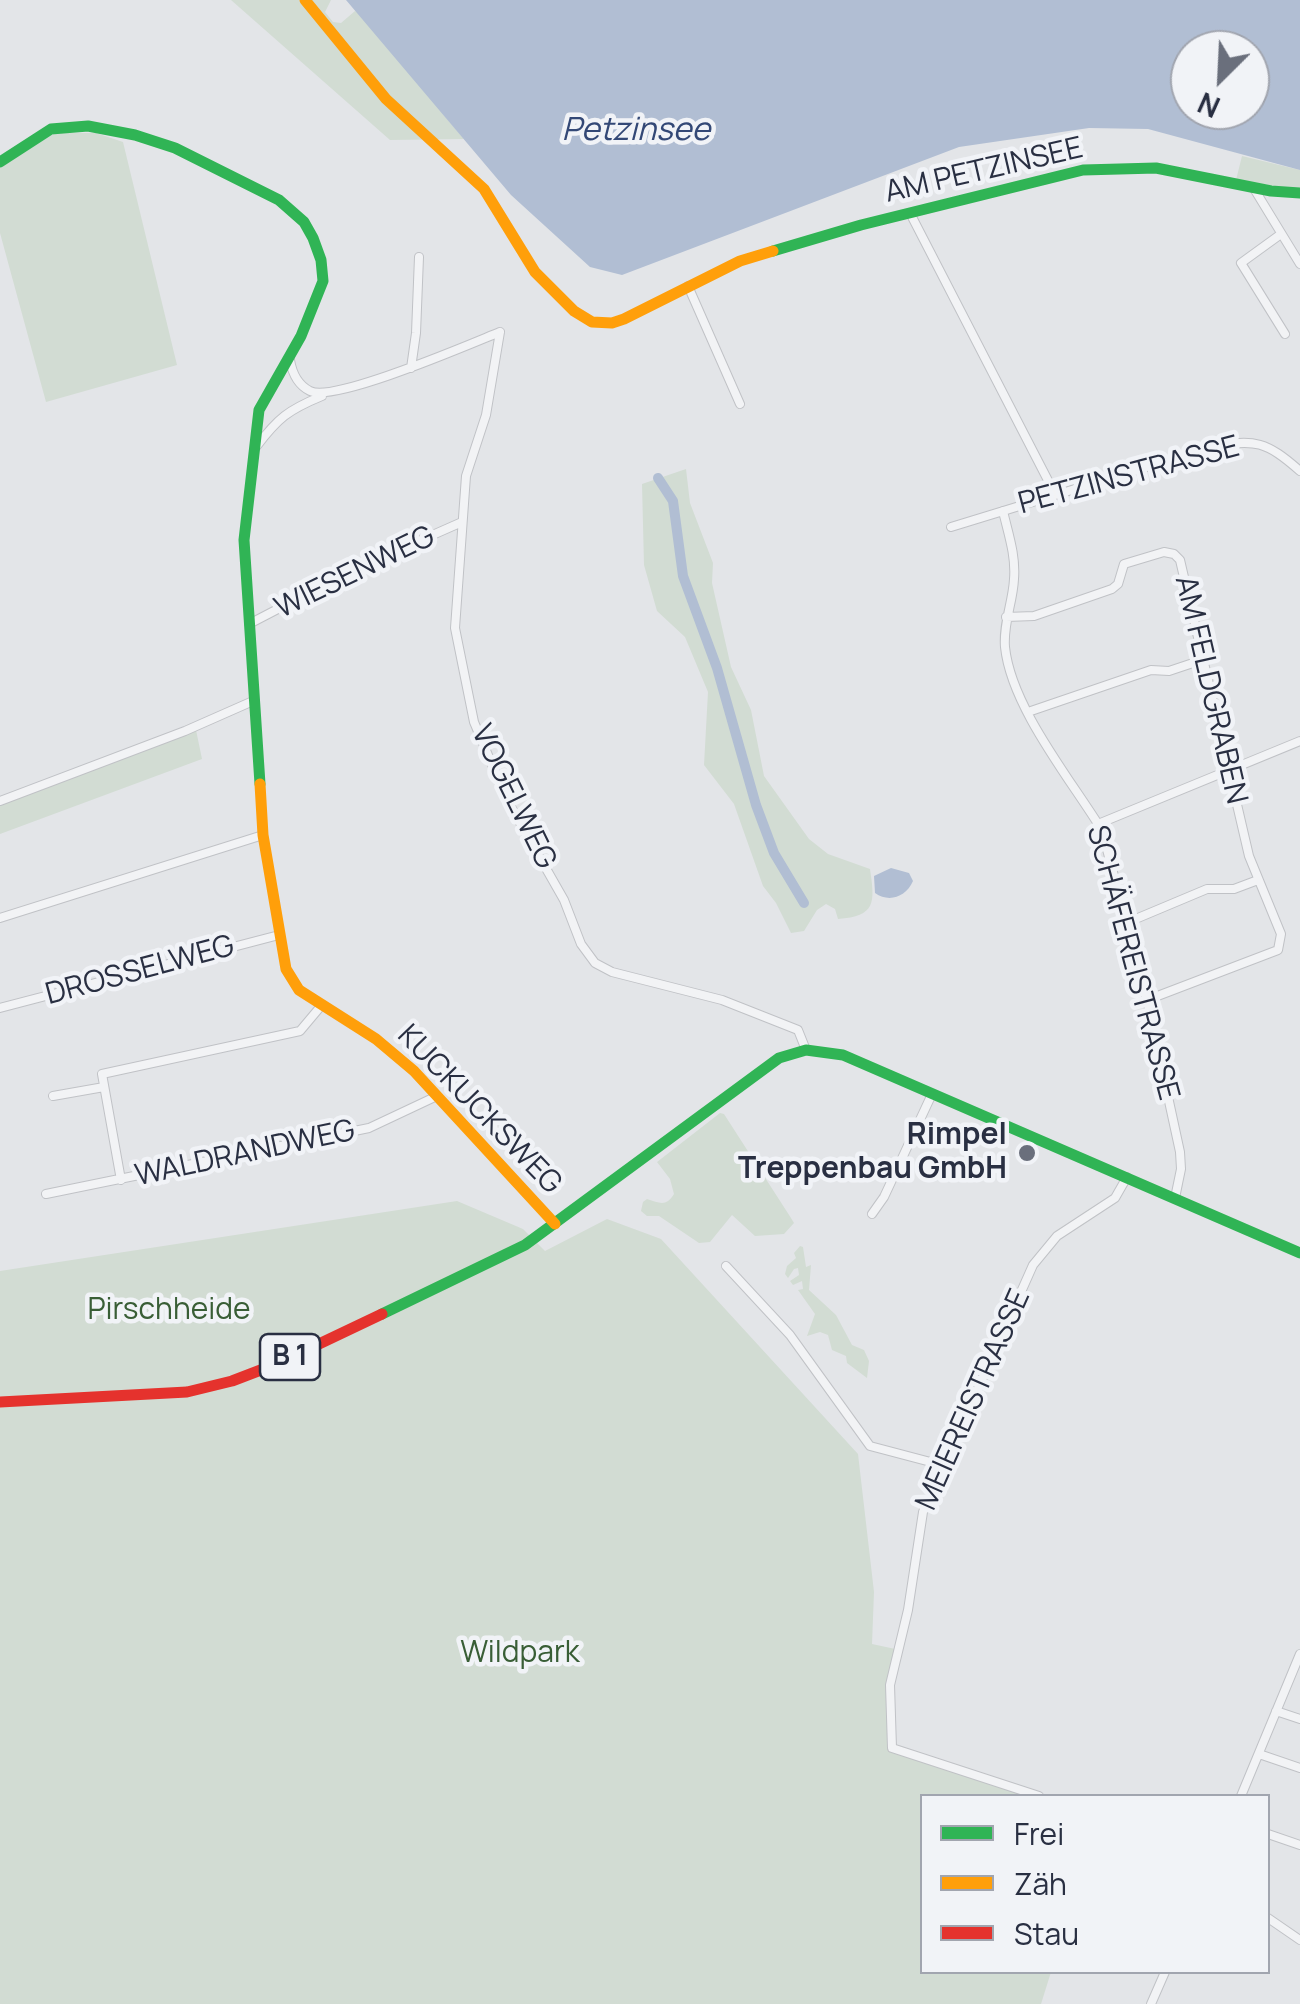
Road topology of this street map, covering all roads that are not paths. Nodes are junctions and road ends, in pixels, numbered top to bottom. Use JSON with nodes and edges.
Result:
{"nodes":[{"id":1,"x":305,"y":0,"type":"edge"},
{"id":2,"x":0,"y":162,"type":"edge"},
{"id":3,"x":1253,"y":186,"type":"junction"},
{"id":4,"x":1300,"y":193,"type":"edge"},
{"id":5,"x":910,"y":213,"type":"junction"},
{"id":6,"x":1281,"y":234,"type":"junction"},
{"id":7,"x":1297,"y":255,"type":"edge"},
{"id":8,"x":420,"y":257,"type":"dead end"},
{"id":9,"x":1300,"y":264,"type":"edge"},
{"id":10,"x":688,"y":286,"type":"junction"},
{"id":11,"x":1285,"y":334,"type":"dead end"},
{"id":12,"x":289,"y":356,"type":"junction"},
{"id":13,"x":411,"y":368,"type":"junction"},
{"id":14,"x":326,"y":394,"type":"junction"},
{"id":15,"x":740,"y":404,"type":"dead end"},
{"id":16,"x":254,"y":450,"type":"junction"},
{"id":17,"x":1300,"y":471,"type":"edge"},
{"id":18,"x":1055,"y":494,"type":"junction"},
{"id":19,"x":1002,"y":511,"type":"junction"},
{"id":20,"x":462,"y":522,"type":"junction"},
{"id":21,"x":950,"y":527,"type":"dead end"},
{"id":22,"x":1006,"y":616,"type":"junction"},
{"id":23,"x":249,"y":624,"type":"junction"},
{"id":24,"x":1202,"y":660,"type":"junction"},
{"id":25,"x":253,"y":701,"type":"junction"},
{"id":26,"x":1028,"y":712,"type":"junction"},
{"id":27,"x":1300,"y":741,"type":"edge"},
{"id":28,"x":1229,"y":771,"type":"junction"},
{"id":29,"x":0,"y":801,"type":"edge"},
{"id":30,"x":1098,"y":824,"type":"junction"},
{"id":31,"x":262,"y":835,"type":"junction"},
{"id":32,"x":1258,"y":880,"type":"junction"},
{"id":33,"x":0,"y":918,"type":"edge"},
{"id":34,"x":1126,"y":923,"type":"junction"},
{"id":35,"x":279,"y":935,"type":"junction"},
{"id":36,"x":1147,"y":1000,"type":"junction"},
{"id":37,"x":322,"y":1006,"type":"junction"},
{"id":38,"x":0,"y":1008,"type":"edge"},
{"id":39,"x":806,"y":1050,"type":"junction"},
{"id":40,"x":104,"y":1087,"type":"junction"},
{"id":41,"x":932,"y":1094,"type":"junction"},
{"id":42,"x":53,"y":1096,"type":"dead end"},
{"id":43,"x":437,"y":1096,"type":"junction"},
{"id":44,"x":1127,"y":1177,"type":"junction"},
{"id":45,"x":122,"y":1180,"type":"junction"},
{"id":46,"x":46,"y":1194,"type":"dead end"},
{"id":47,"x":1175,"y":1198,"type":"junction"},
{"id":48,"x":872,"y":1214,"type":"dead end"},
{"id":49,"x":555,"y":1224,"type":"junction"},
{"id":50,"x":1300,"y":1253,"type":"edge"},
{"id":51,"x":726,"y":1266,"type":"dead end"},
{"id":52,"x":0,"y":1402,"type":"edge"},
{"id":53,"x":942,"y":1464,"type":"junction"},
{"id":54,"x":1300,"y":1654,"type":"edge"},
{"id":55,"x":1276,"y":1711,"type":"junction"},
{"id":56,"x":1300,"y":1719,"type":"edge"},
{"id":57,"x":1258,"y":1754,"type":"junction"},
{"id":58,"x":1300,"y":1768,"type":"edge"},
{"id":59,"x":1033,"y":1794,"type":"edge"},
{"id":60,"x":1242,"y":1794,"type":"edge"},
{"id":61,"x":1270,"y":1835,"type":"edge"},
{"id":62,"x":1300,"y":1845,"type":"edge"},
{"id":63,"x":1270,"y":1919,"type":"edge"},
{"id":64,"x":1300,"y":1940,"type":"edge"},
{"id":65,"x":1164,"y":1974,"type":"edge"},
{"id":66,"x":1151,"y":2004,"type":"edge"}],
"edges":[{"from":1,"to":10,"type":"street","name":"AM PETZINSEE"},
{"from":2,"to":12,"type":"street"},
{"from":3,"to":4,"type":"street","name":"AM PETZINSEE"},
{"from":3,"to":5,"type":"street","name":"AM PETZINSEE"},
{"from":3,"to":6,"type":"street"},
{"from":5,"to":10,"type":"street","name":"AM PETZINSEE"},
{"from":5,"to":18,"type":"street"},
{"from":6,"to":7,"type":"street"},
{"from":6,"to":11,"type":"street"},
{"from":7,"to":9,"type":"street"},
{"from":8,"to":13,"type":"street"},
{"from":10,"to":15,"type":"street"},
{"from":12,"to":14,"type":"street"},
{"from":12,"to":16,"type":"street","name":"KUCKUCKSWEG"},
{"from":13,"to":14,"type":"street"},
{"from":13,"to":20,"type":"street","name":"VOGELWEG"},
{"from":14,"to":16,"type":"street"},
{"from":16,"to":23,"type":"street","name":"KUCKUCKSWEG"},
{"from":17,"to":18,"type":"street","name":"PETZINSTRASSE"},
{"from":18,"to":19,"type":"street","name":"PETZINSTRASSE"},
{"from":19,"to":21,"type":"street","name":"PETZINSTRASSE"},
{"from":19,"to":22,"type":"street","name":"SCHÄFEREISTRASSE"},
{"from":20,"to":23,"type":"street","name":"WIESENWEG"},
{"from":20,"to":39,"type":"street","name":"VOGELWEG"},
{"from":22,"to":24,"type":"street","name":"AM FELDGRABEN"},
{"from":22,"to":26,"type":"street","name":"SCHÄFEREISTRASSE"},
{"from":23,"to":25,"type":"street","name":"KUCKUCKSWEG"},
{"from":24,"to":26,"type":"street"},
{"from":24,"to":28,"type":"street","name":"AM FELDGRABEN"},
{"from":25,"to":29,"type":"street"},
{"from":25,"to":31,"type":"street","name":"KUCKUCKSWEG"},
{"from":26,"to":30,"type":"street","name":"SCHÄFEREISTRASSE"},
{"from":27,"to":28,"type":"street"},
{"from":28,"to":30,"type":"street"},
{"from":28,"to":32,"type":"street","name":"AM FELDGRABEN"},
{"from":30,"to":34,"type":"street","name":"SCHÄFEREISTRASSE"},
{"from":31,"to":33,"type":"street"},
{"from":31,"to":35,"type":"street","name":"KUCKUCKSWEG"},
{"from":32,"to":34,"type":"street"},
{"from":32,"to":36,"type":"street","name":"AM FELDGRABEN"},
{"from":34,"to":36,"type":"street","name":"SCHÄFEREISTRASSE"},
{"from":35,"to":37,"type":"street","name":"KUCKUCKSWEG"},
{"from":35,"to":38,"type":"street","name":"DROSSELWEG"},
{"from":36,"to":47,"type":"street","name":"SCHÄFEREISTRASSE"},
{"from":37,"to":40,"type":"street"},
{"from":37,"to":43,"type":"street","name":"KUCKUCKSWEG"},
{"from":39,"to":41,"type":"street"},
{"from":39,"to":49,"type":"street","number":"B 1"},
{"from":40,"to":42,"type":"street"},
{"from":40,"to":45,"type":"street"},
{"from":41,"to":44,"type":"street"},
{"from":41,"to":48,"type":"street"},
{"from":43,"to":45,"type":"street","name":"WALDRANDWEG"},
{"from":43,"to":49,"type":"street","name":"KUCKUCKSWEG"},
{"from":44,"to":47,"type":"street"},
{"from":44,"to":53,"type":"street","name":"MEIEREISTRASSE"},
{"from":45,"to":46,"type":"street","name":"WALDRANDWEG"},
{"from":47,"to":50,"type":"street"},
{"from":49,"to":52,"type":"street","number":"B 1"},
{"from":51,"to":53,"type":"street"},
{"from":53,"to":59,"type":"street","name":"MEIEREISTRASSE"},
{"from":54,"to":55,"type":"street"},
{"from":55,"to":56,"type":"street"},
{"from":55,"to":57,"type":"street"},
{"from":57,"to":58,"type":"street"},
{"from":57,"to":60,"type":"street"},
{"from":61,"to":62,"type":"street"},
{"from":63,"to":64,"type":"street"},
{"from":65,"to":66,"type":"street"}]}
